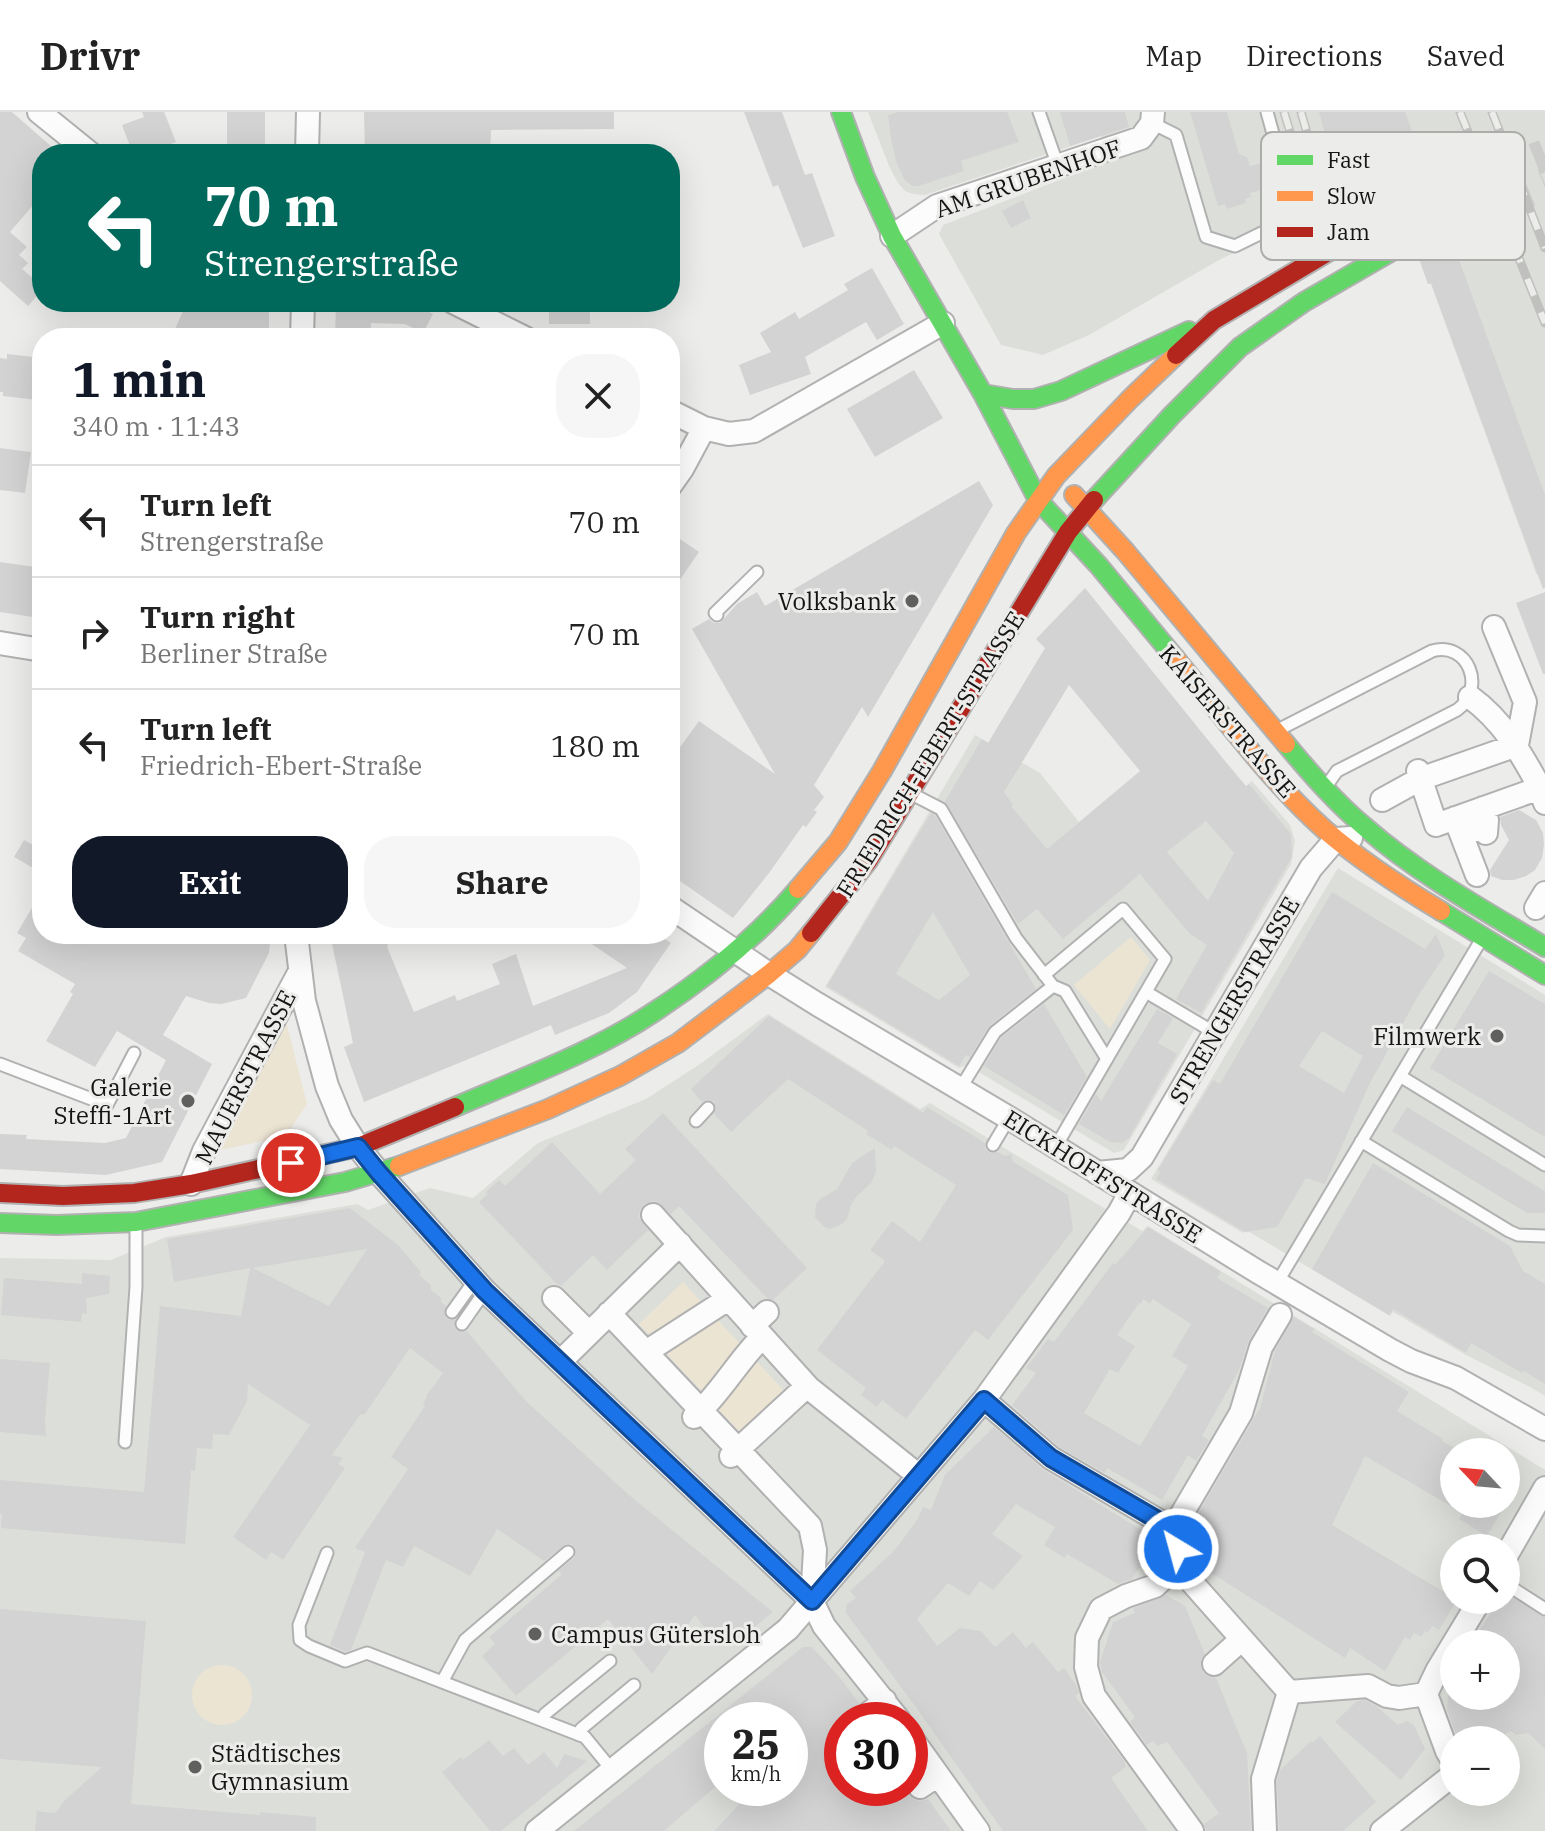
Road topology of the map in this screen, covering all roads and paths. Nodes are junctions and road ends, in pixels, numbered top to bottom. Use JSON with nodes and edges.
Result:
{"nodes":[{"id":1,"x":39,"y":112,"type":"edge"},
{"id":2,"x":308,"y":112,"type":"edge"},
{"id":3,"x":1039,"y":112,"type":"edge"},
{"id":4,"x":1267,"y":112,"type":"edge"},
{"id":5,"x":844,"y":113,"type":"edge"},
{"id":6,"x":1152,"y":117,"type":"edge"},
{"id":7,"x":1273,"y":132,"type":"edge"},
{"id":8,"x":79,"y":144,"type":"edge"},
{"id":9,"x":307,"y":144,"type":"edge"},
{"id":10,"x":1058,"y":166,"type":"junction"},
{"id":11,"x":1261,"y":234,"type":"edge"},
{"id":12,"x":892,"y":236,"type":"junction"},
{"id":13,"x":1315,"y":260,"type":"edge"},
{"id":14,"x":1376,"y":260,"type":"edge"},
{"id":15,"x":473,"y":312,"type":"edge"},
{"id":16,"x":1214,"y":320,"type":"junction"},
{"id":17,"x":943,"y":323,"type":"junction"},
{"id":18,"x":505,"y":328,"type":"edge"},
{"id":19,"x":983,"y":394,"type":"junction"},
{"id":20,"x":680,"y":416,"type":"edge"},
{"id":21,"x":704,"y":428,"type":"junction"},
{"id":22,"x":1032,"y":449,"type":"dead end"},
{"id":23,"x":680,"y":472,"type":"edge"},
{"id":24,"x":1052,"y":472,"type":"junction"},
{"id":25,"x":1038,"y":500,"type":"junction"},
{"id":26,"x":1086,"y":508,"type":"junction"},
{"id":27,"x":1068,"y":532,"type":"junction"},
{"id":28,"x":757,"y":572,"type":"dead end"},
{"id":29,"x":717,"y":615,"type":"dead end"},
{"id":30,"x":1494,"y":627,"type":"dead end"},
{"id":31,"x":0,"y":643,"type":"edge"},
{"id":32,"x":32,"y":648,"type":"edge"},
{"id":33,"x":1470,"y":697,"type":"junction"},
{"id":34,"x":1268,"y":730,"type":"junction"},
{"id":35,"x":1517,"y":745,"type":"junction"},
{"id":36,"x":1419,"y":775,"type":"junction"},
{"id":37,"x":1324,"y":789,"type":"junction"},
{"id":38,"x":910,"y":792,"type":"junction"},
{"id":39,"x":1543,"y":793,"type":"edge"},
{"id":40,"x":1382,"y":800,"type":"dead end"},
{"id":41,"x":1308,"y":813,"type":"junction"},
{"id":42,"x":1455,"y":818,"type":"junction"},
{"id":43,"x":1376,"y":837,"type":"junction"},
{"id":44,"x":1336,"y":839,"type":"junction"},
{"id":45,"x":1477,"y":875,"type":"dead end"},
{"id":46,"x":680,"y":914,"type":"edge"},
{"id":47,"x":1494,"y":917,"type":"junction"},
{"id":48,"x":1482,"y":937,"type":"junction"},
{"id":49,"x":297,"y":944,"type":"edge"},
{"id":50,"x":1545,"y":947,"type":"edge"},
{"id":51,"x":737,"y":952,"type":"junction"},
{"id":52,"x":300,"y":971,"type":"junction"},
{"id":53,"x":769,"y":974,"type":"junction"},
{"id":54,"x":1044,"y":975,"type":"junction"},
{"id":55,"x":1545,"y":975,"type":"edge"},
{"id":56,"x":1053,"y":986,"type":"junction"},
{"id":57,"x":1146,"y":992,"type":"junction"},
{"id":58,"x":1215,"y":1033,"type":"junction"},
{"id":59,"x":134,"y":1053,"type":"dead end"},
{"id":60,"x":1107,"y":1059,"type":"junction"},
{"id":61,"x":0,"y":1064,"type":"edge"},
{"id":62,"x":1400,"y":1076,"type":"junction"},
{"id":63,"x":959,"y":1090,"type":"junction"},
{"id":64,"x":708,"y":1108,"type":"dead end"},
{"id":65,"x":1009,"y":1118,"type":"junction"},
{"id":66,"x":696,"y":1121,"type":"dead end"},
{"id":67,"x":1361,"y":1141,"type":"junction"},
{"id":68,"x":993,"y":1145,"type":"dead end"},
{"id":69,"x":358,"y":1147,"type":"junction"},
{"id":70,"x":1055,"y":1148,"type":"junction"},
{"id":71,"x":1545,"y":1165,"type":"edge"},
{"id":72,"x":379,"y":1173,"type":"junction"},
{"id":73,"x":1097,"y":1173,"type":"junction"},
{"id":74,"x":191,"y":1184,"type":"junction"},
{"id":75,"x":0,"y":1193,"type":"edge"},
{"id":76,"x":134,"y":1193,"type":"junction"},
{"id":77,"x":1130,"y":1193,"type":"junction"},
{"id":78,"x":653,"y":1215,"type":"dead end"},
{"id":79,"x":136,"y":1222,"type":"junction"},
{"id":80,"x":0,"y":1223,"type":"edge"},
{"id":81,"x":1545,"y":1236,"type":"edge"},
{"id":82,"x":680,"y":1244,"type":"junction"},
{"id":83,"x":1277,"y":1283,"type":"junction"},
{"id":84,"x":480,"y":1285,"type":"junction"},
{"id":85,"x":554,"y":1298,"type":"dead end"},
{"id":86,"x":728,"y":1299,"type":"junction"},
{"id":87,"x":452,"y":1312,"type":"dead end"},
{"id":88,"x":609,"y":1313,"type":"junction"},
{"id":89,"x":1280,"y":1315,"type":"dead end"},
{"id":90,"x":462,"y":1324,"type":"dead end"},
{"id":91,"x":761,"y":1325,"type":"junction"},
{"id":92,"x":589,"y":1333,"type":"junction"},
{"id":93,"x":646,"y":1352,"type":"junction"},
{"id":94,"x":560,"y":1362,"type":"junction"},
{"id":95,"x":807,"y":1386,"type":"junction"},
{"id":96,"x":984,"y":1400,"type":"junction"},
{"id":97,"x":698,"y":1414,"type":"junction"},
{"id":98,"x":1545,"y":1429,"type":"edge"},
{"id":99,"x":125,"y":1442,"type":"dead end"},
{"id":100,"x":735,"y":1453,"type":"junction"},
{"id":101,"x":919,"y":1476,"type":"junction"},
{"id":102,"x":1545,"y":1488,"type":"edge"},
{"id":103,"x":1173,"y":1529,"type":"junction"},
{"id":104,"x":1519,"y":1534,"type":"edge"},
{"id":105,"x":568,"y":1552,"type":"dead end"},
{"id":106,"x":327,"y":1553,"type":"dead end"},
{"id":107,"x":1173,"y":1569,"type":"junction"},
{"id":108,"x":1520,"y":1593,"type":"edge"},
{"id":109,"x":812,"y":1601,"type":"junction"},
{"id":110,"x":1545,"y":1609,"type":"edge"},
{"id":111,"x":1469,"y":1614,"type":"edge"},
{"id":112,"x":1242,"y":1639,"type":"junction"},
{"id":113,"x":610,"y":1661,"type":"dead end"},
{"id":114,"x":1214,"y":1664,"type":"dead end"},
{"id":115,"x":442,"y":1682,"type":"junction"},
{"id":116,"x":634,"y":1685,"type":"dead end"},
{"id":117,"x":1289,"y":1692,"type":"junction"},
{"id":118,"x":1426,"y":1694,"type":"junction"},
{"id":119,"x":873,"y":1702,"type":"edge"},
{"id":120,"x":542,"y":1720,"type":"junction"},
{"id":121,"x":1440,"y":1731,"type":"edge"},
{"id":122,"x":579,"y":1735,"type":"junction"},
{"id":123,"x":612,"y":1770,"type":"junction"},
{"id":124,"x":1440,"y":1772,"type":"edge"},
{"id":125,"x":928,"y":1779,"type":"edge"},
{"id":126,"x":1440,"y":1785,"type":"edge"},
{"id":127,"x":1424,"y":1797,"type":"junction"},
{"id":128,"x":537,"y":1831,"type":"edge"},
{"id":129,"x":978,"y":1831,"type":"edge"},
{"id":130,"x":1192,"y":1831,"type":"edge"},
{"id":131,"x":1265,"y":1831,"type":"edge"},
{"id":132,"x":1382,"y":1831,"type":"edge"}],
"edges":[{"from":1,"to":8,"type":"street"},
{"from":2,"to":9,"type":"street"},
{"from":3,"to":10,"type":"lane"},
{"from":4,"to":7,"type":"lane"},
{"from":5,"to":12,"type":"main road","name":"KAISERSTRASSE"},
{"from":6,"to":10,"type":"street","name":"AM GRUBENHOF"},
{"from":6,"to":11,"type":"lane"},
{"from":10,"to":12,"type":"street","name":"AM GRUBENHOF"},
{"from":12,"to":17,"type":"main road","name":"KAISERSTRASSE"},
{"from":13,"to":16,"type":"main road","name":"FRIEDRICH-EBERT-STRASSE"},
{"from":14,"to":26,"type":"main road","name":"FRIEDRICH-EBERT-STRASSE"},
{"from":15,"to":18,"type":"street"},
{"from":16,"to":19,"type":"main road"},
{"from":16,"to":24,"type":"main road","name":"FRIEDRICH-EBERT-STRASSE"},
{"from":17,"to":19,"type":"main road","name":"KAISERSTRASSE"},
{"from":17,"to":21,"type":"street"},
{"from":19,"to":22,"type":"main road","name":"KAISERSTRASSE"},
{"from":19,"to":25,"type":"main road","name":"KAISERSTRASSE"},
{"from":20,"to":21,"type":"street"},
{"from":21,"to":23,"type":"street"},
{"from":24,"to":25,"type":"main road","name":"FRIEDRICH-EBERT-STRASSE"},
{"from":24,"to":26,"type":"main road","name":"KAISERSTRASSE"},
{"from":25,"to":27,"type":"main road","name":"KAISERSTRASSE"},
{"from":25,"to":51,"type":"main road","name":"FRIEDRICH-EBERT-STRASSE"},
{"from":26,"to":27,"type":"main road","name":"FRIEDRICH-EBERT-STRASSE"},
{"from":26,"to":34,"type":"main road","name":"KAISERSTRASSE"},
{"from":27,"to":38,"type":"main road","name":"FRIEDRICH-EBERT-STRASSE"},
{"from":27,"to":41,"type":"main road","name":"KAISERSTRASSE"},
{"from":28,"to":29,"type":"lane"},
{"from":30,"to":35,"type":"street"},
{"from":31,"to":32,"type":"street"},
{"from":33,"to":34,"type":"lane"},
{"from":33,"to":35,"type":"street"},
{"from":33,"to":37,"type":"lane"},
{"from":34,"to":37,"type":"main road","name":"KAISERSTRASSE"},
{"from":35,"to":36,"type":"street"},
{"from":35,"to":39,"type":"street"},
{"from":36,"to":40,"type":"street"},
{"from":36,"to":42,"type":"street"},
{"from":37,"to":41,"type":"lane"},
{"from":37,"to":43,"type":"main road","name":"KAISERSTRASSE"},
{"from":38,"to":53,"type":"main road","name":"FRIEDRICH-EBERT-STRASSE"},
{"from":38,"to":54,"type":"lane"},
{"from":39,"to":42,"type":"street"},
{"from":41,"to":44,"type":"main road","name":"KAISERSTRASSE"},
{"from":42,"to":45,"type":"street"},
{"from":43,"to":44,"type":"street"},
{"from":43,"to":47,"type":"main road","name":"KAISERSTRASSE"},
{"from":44,"to":48,"type":"main road","name":"KAISERSTRASSE"},
{"from":44,"to":58,"type":"street","name":"STRENGERSTRASSE"},
{"from":46,"to":51,"type":"street","name":"EICKHOFFSTRASSE"},
{"from":47,"to":48,"type":"lane"},
{"from":47,"to":50,"type":"main road","name":"KAISERSTRASSE"},
{"from":48,"to":55,"type":"main road","name":"KAISERSTRASSE"},
{"from":48,"to":62,"type":"lane"},
{"from":49,"to":52,"type":"street"},
{"from":51,"to":53,"type":"street","name":"EICKHOFFSTRASSE"},
{"from":51,"to":69,"type":"main road","name":"FRIEDRICH-EBERT-STRASSE"},
{"from":52,"to":69,"type":"street"},
{"from":52,"to":74,"type":"street","name":"MAUERSTRASSE"},
{"from":53,"to":63,"type":"street","name":"EICKHOFFSTRASSE"},
{"from":53,"to":72,"type":"main road","name":"FRIEDRICH-EBERT-STRASSE"},
{"from":54,"to":56,"type":"lane"},
{"from":54,"to":57,"type":"lane"},
{"from":56,"to":60,"type":"lane"},
{"from":56,"to":63,"type":"lane"},
{"from":57,"to":58,"type":"lane"},
{"from":57,"to":60,"type":"lane"},
{"from":58,"to":73,"type":"street","name":"STRENGERSTRASSE"},
{"from":59,"to":61,"type":"lane"},
{"from":60,"to":70,"type":"lane"},
{"from":62,"to":67,"type":"lane"},
{"from":62,"to":71,"type":"lane"},
{"from":63,"to":65,"type":"street","name":"EICKHOFFSTRASSE"},
{"from":64,"to":66,"type":"lane"},
{"from":65,"to":68,"type":"lane"},
{"from":65,"to":70,"type":"street","name":"EICKHOFFSTRASSE"},
{"from":67,"to":81,"type":"lane"},
{"from":67,"to":83,"type":"lane"},
{"from":69,"to":72,"type":"street"},
{"from":69,"to":74,"type":"main road","name":"FRIEDRICH-EBERT-STRASSE"},
{"from":70,"to":73,"type":"street","name":"EICKHOFFSTRASSE"},
{"from":72,"to":79,"type":"main road","name":"FRIEDRICH-EBERT-STRASSE"},
{"from":72,"to":84,"type":"street"},
{"from":73,"to":77,"type":"street","name":"EICKHOFFSTRASSE"},
{"from":74,"to":76,"type":"main road","name":"FRIEDRICH-EBERT-STRASSE"},
{"from":75,"to":76,"type":"main road","name":"FRIEDRICH-EBERT-STRASSE"},
{"from":76,"to":79,"type":"lane"},
{"from":77,"to":83,"type":"street","name":"EICKHOFFSTRASSE"},
{"from":77,"to":96,"type":"street"},
{"from":78,"to":82,"type":"street"},
{"from":79,"to":80,"type":"main road","name":"FRIEDRICH-EBERT-STRASSE"},
{"from":79,"to":99,"type":"lane"},
{"from":82,"to":86,"type":"street"},
{"from":82,"to":88,"type":"street"},
{"from":83,"to":98,"type":"street","name":"EICKHOFFSTRASSE"},
{"from":84,"to":87,"type":"lane"},
{"from":84,"to":90,"type":"lane"},
{"from":84,"to":94,"type":"street"},
{"from":85,"to":92,"type":"street"},
{"from":86,"to":91,"type":"street"},
{"from":86,"to":93,"type":"street"},
{"from":88,"to":92,"type":"street"},
{"from":88,"to":93,"type":"street"},
{"from":89,"to":103,"type":"street"},
{"from":91,"to":95,"type":"street"},
{"from":91,"to":97,"type":"street"},
{"from":92,"to":94,"type":"street"},
{"from":93,"to":97,"type":"street"},
{"from":94,"to":109,"type":"street"},
{"from":95,"to":100,"type":"street"},
{"from":95,"to":101,"type":"street"},
{"from":96,"to":101,"type":"street"},
{"from":96,"to":103,"type":"street"},
{"from":97,"to":100,"type":"street"},
{"from":100,"to":109,"type":"street"},
{"from":101,"to":109,"type":"street"},
{"from":102,"to":104,"type":"street"},
{"from":103,"to":107,"type":"street"},
{"from":105,"to":115,"type":"lane"},
{"from":106,"to":115,"type":"lane"},
{"from":107,"to":112,"type":"street"},
{"from":107,"to":130,"type":"street"},
{"from":108,"to":110,"type":"lane"},
{"from":109,"to":119,"type":"street"},
{"from":109,"to":123,"type":"street"},
{"from":111,"to":118,"type":"street"},
{"from":112,"to":114,"type":"street"},
{"from":112,"to":117,"type":"street"},
{"from":113,"to":120,"type":"lane"},
{"from":115,"to":120,"type":"lane"},
{"from":116,"to":122,"type":"lane"},
{"from":117,"to":118,"type":"street"},
{"from":117,"to":131,"type":"street"},
{"from":118,"to":121,"type":"street"},
{"from":120,"to":122,"type":"lane"},
{"from":122,"to":123,"type":"lane"},
{"from":123,"to":128,"type":"street"},
{"from":124,"to":127,"type":"street"},
{"from":125,"to":129,"type":"street"},
{"from":126,"to":127,"type":"street"},
{"from":127,"to":132,"type":"street"}]}
